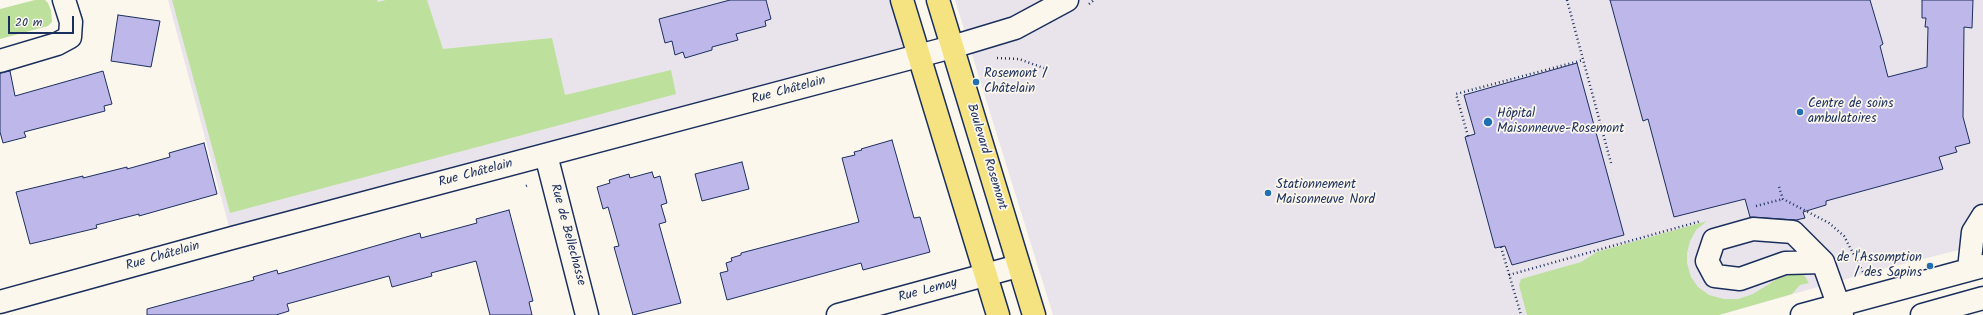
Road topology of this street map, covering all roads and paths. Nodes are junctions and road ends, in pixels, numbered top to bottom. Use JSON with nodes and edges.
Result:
{"nodes":[{"id":1,"x":64,"y":0,"type":"edge"},
{"id":2,"x":902,"y":0,"type":"edge"},
{"id":3,"x":938,"y":0,"type":"edge"},
{"id":4,"x":1067,"y":0,"type":"edge"},
{"id":5,"x":1567,"y":0,"type":"edge"},
{"id":6,"x":952,"y":47,"type":"junction"},
{"id":7,"x":918,"y":56,"type":"junction"},
{"id":8,"x":989,"y":57,"type":"dead end"},
{"id":9,"x":1583,"y":60,"type":"junction"},
{"id":10,"x":0,"y":61,"type":"edge"},
{"id":11,"x":1049,"y":70,"type":"dead end"},
{"id":12,"x":1468,"y":136,"type":"dead end"},
{"id":13,"x":546,"y":155,"type":"junction"},
{"id":14,"x":1611,"y":163,"type":"dead end"},
{"id":15,"x":1779,"y":187,"type":"dead end"},
{"id":16,"x":1783,"y":199,"type":"junction"},
{"id":17,"x":1752,"y":207,"type":"dead end"},
{"id":18,"x":1983,"y":216,"type":"edge"},
{"id":19,"x":1707,"y":220,"type":"dead end"},
{"id":20,"x":1500,"y":247,"type":"dead end"},
{"id":21,"x":1823,"y":262,"type":"dead end"},
{"id":22,"x":1018,"y":266,"type":"junction"},
{"id":23,"x":1976,"y":268,"type":"edge"},
{"id":24,"x":985,"y":275,"type":"junction"},
{"id":25,"x":1509,"y":275,"type":"junction"},
{"id":26,"x":1865,"y":276,"type":"dead end"},
{"id":27,"x":1983,"y":298,"type":"edge"},
{"id":28,"x":0,"y":300,"type":"edge"},
{"id":29,"x":1840,"y":310,"type":"edge"},
{"id":30,"x":587,"y":315,"type":"edge"},
{"id":31,"x":838,"y":315,"type":"edge"},
{"id":32,"x":998,"y":315,"type":"edge"},
{"id":33,"x":1034,"y":315,"type":"edge"},
{"id":34,"x":1521,"y":315,"type":"edge"},
{"id":35,"x":1802,"y":315,"type":"edge"},
{"id":36,"x":1922,"y":315,"type":"edge"}],
"edges":[{"from":1,"to":10,"type":"street"},
{"from":2,"to":7,"type":"main road"},
{"from":3,"to":6,"type":"main road","name":"Boulevard Rosemont"},
{"from":4,"to":6,"type":"street","name":"Rue Châtelain"},
{"from":5,"to":9,"type":"path"},
{"from":6,"to":7,"type":"street","name":"Rue Châtelain"},
{"from":6,"to":22,"type":"main road","name":"Boulevard Rosemont"},
{"from":7,"to":13,"type":"street","name":"Rue Châtelain"},
{"from":7,"to":24,"type":"main road"},
{"from":8,"to":11,"type":"path"},
{"from":9,"to":12,"type":"path"},
{"from":9,"to":14,"type":"path"},
{"from":13,"to":28,"type":"street","name":"Rue Châtelain"},
{"from":13,"to":30,"type":"street","name":"Rue de Bellechasse"},
{"from":15,"to":16,"type":"path"},
{"from":16,"to":17,"type":"path"},
{"from":16,"to":26,"type":"path"},
{"from":18,"to":23,"type":"street"},
{"from":19,"to":25,"type":"path"},
{"from":20,"to":25,"type":"path"},
{"from":21,"to":29,"type":"street"},
{"from":22,"to":24,"type":"street","name":"Rue Lemay"},
{"from":22,"to":33,"type":"main road","name":"Boulevard Rosemont"},
{"from":23,"to":29,"type":"street"},
{"from":24,"to":31,"type":"street","name":"Rue Lemay"},
{"from":24,"to":32,"type":"main road"},
{"from":25,"to":34,"type":"path"},
{"from":27,"to":36,"type":"street"},
{"from":29,"to":35,"type":"street"}]}
